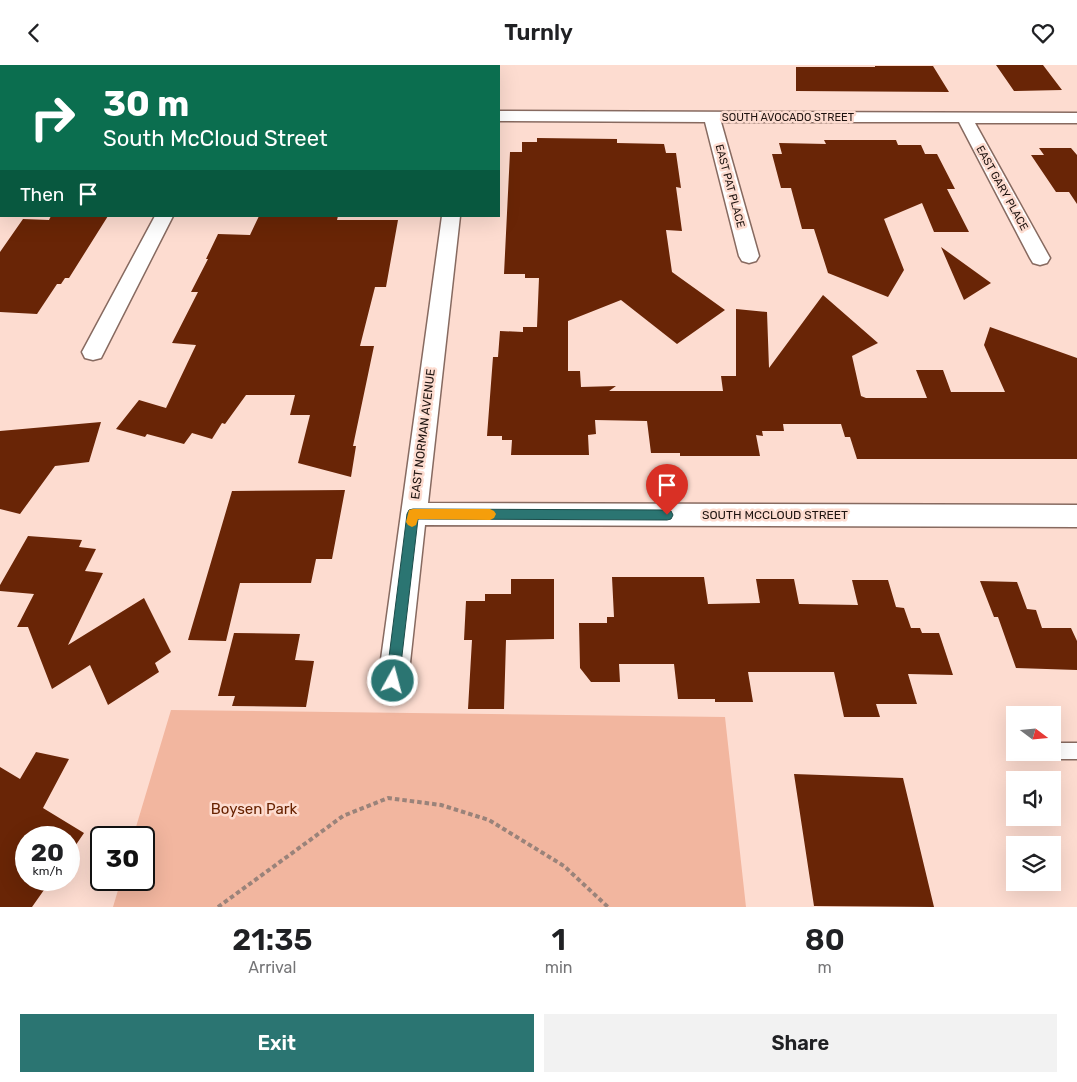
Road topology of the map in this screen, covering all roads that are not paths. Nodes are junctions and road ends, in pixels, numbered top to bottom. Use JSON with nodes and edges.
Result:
{"nodes":[{"id":1,"x":500,"y":116,"type":"edge"},
{"id":2,"x":712,"y":117,"type":"junction"},
{"id":3,"x":964,"y":117,"type":"junction"},
{"id":4,"x":1077,"y":118,"type":"edge"},
{"id":5,"x":163,"y":217,"type":"edge"},
{"id":6,"x":451,"y":217,"type":"edge"},
{"id":7,"x":749,"y":256,"type":"dead end"},
{"id":8,"x":1040,"y":258,"type":"dead end"},
{"id":9,"x":93,"y":352,"type":"dead end"},
{"id":10,"x":413,"y":514,"type":"junction"},
{"id":11,"x":1077,"y":516,"type":"edge"},
{"id":12,"x":393,"y":681,"type":"dead end"},
{"id":13,"x":1061,"y":751,"type":"edge"},
{"id":14,"x":1077,"y":751,"type":"edge"}],
"edges":[{"from":1,"to":2,"type":"street","name":"SOUTH AVOCADO STREET"},
{"from":2,"to":3,"type":"street","name":"SOUTH AVOCADO STREET"},
{"from":2,"to":7,"type":"street","name":"EAST PAT PLACE"},
{"from":3,"to":4,"type":"street","name":"SOUTH AVOCADO STREET"},
{"from":3,"to":8,"type":"street","name":"EAST GARY PLACE"},
{"from":5,"to":9,"type":"street"},
{"from":6,"to":10,"type":"street","name":"EAST NORMAN AVENUE"},
{"from":10,"to":11,"type":"street","name":"SOUTH MCCLOUD STREET"},
{"from":10,"to":12,"type":"street","name":"EAST NORMAN AVENUE"},
{"from":13,"to":14,"type":"lane"}]}
